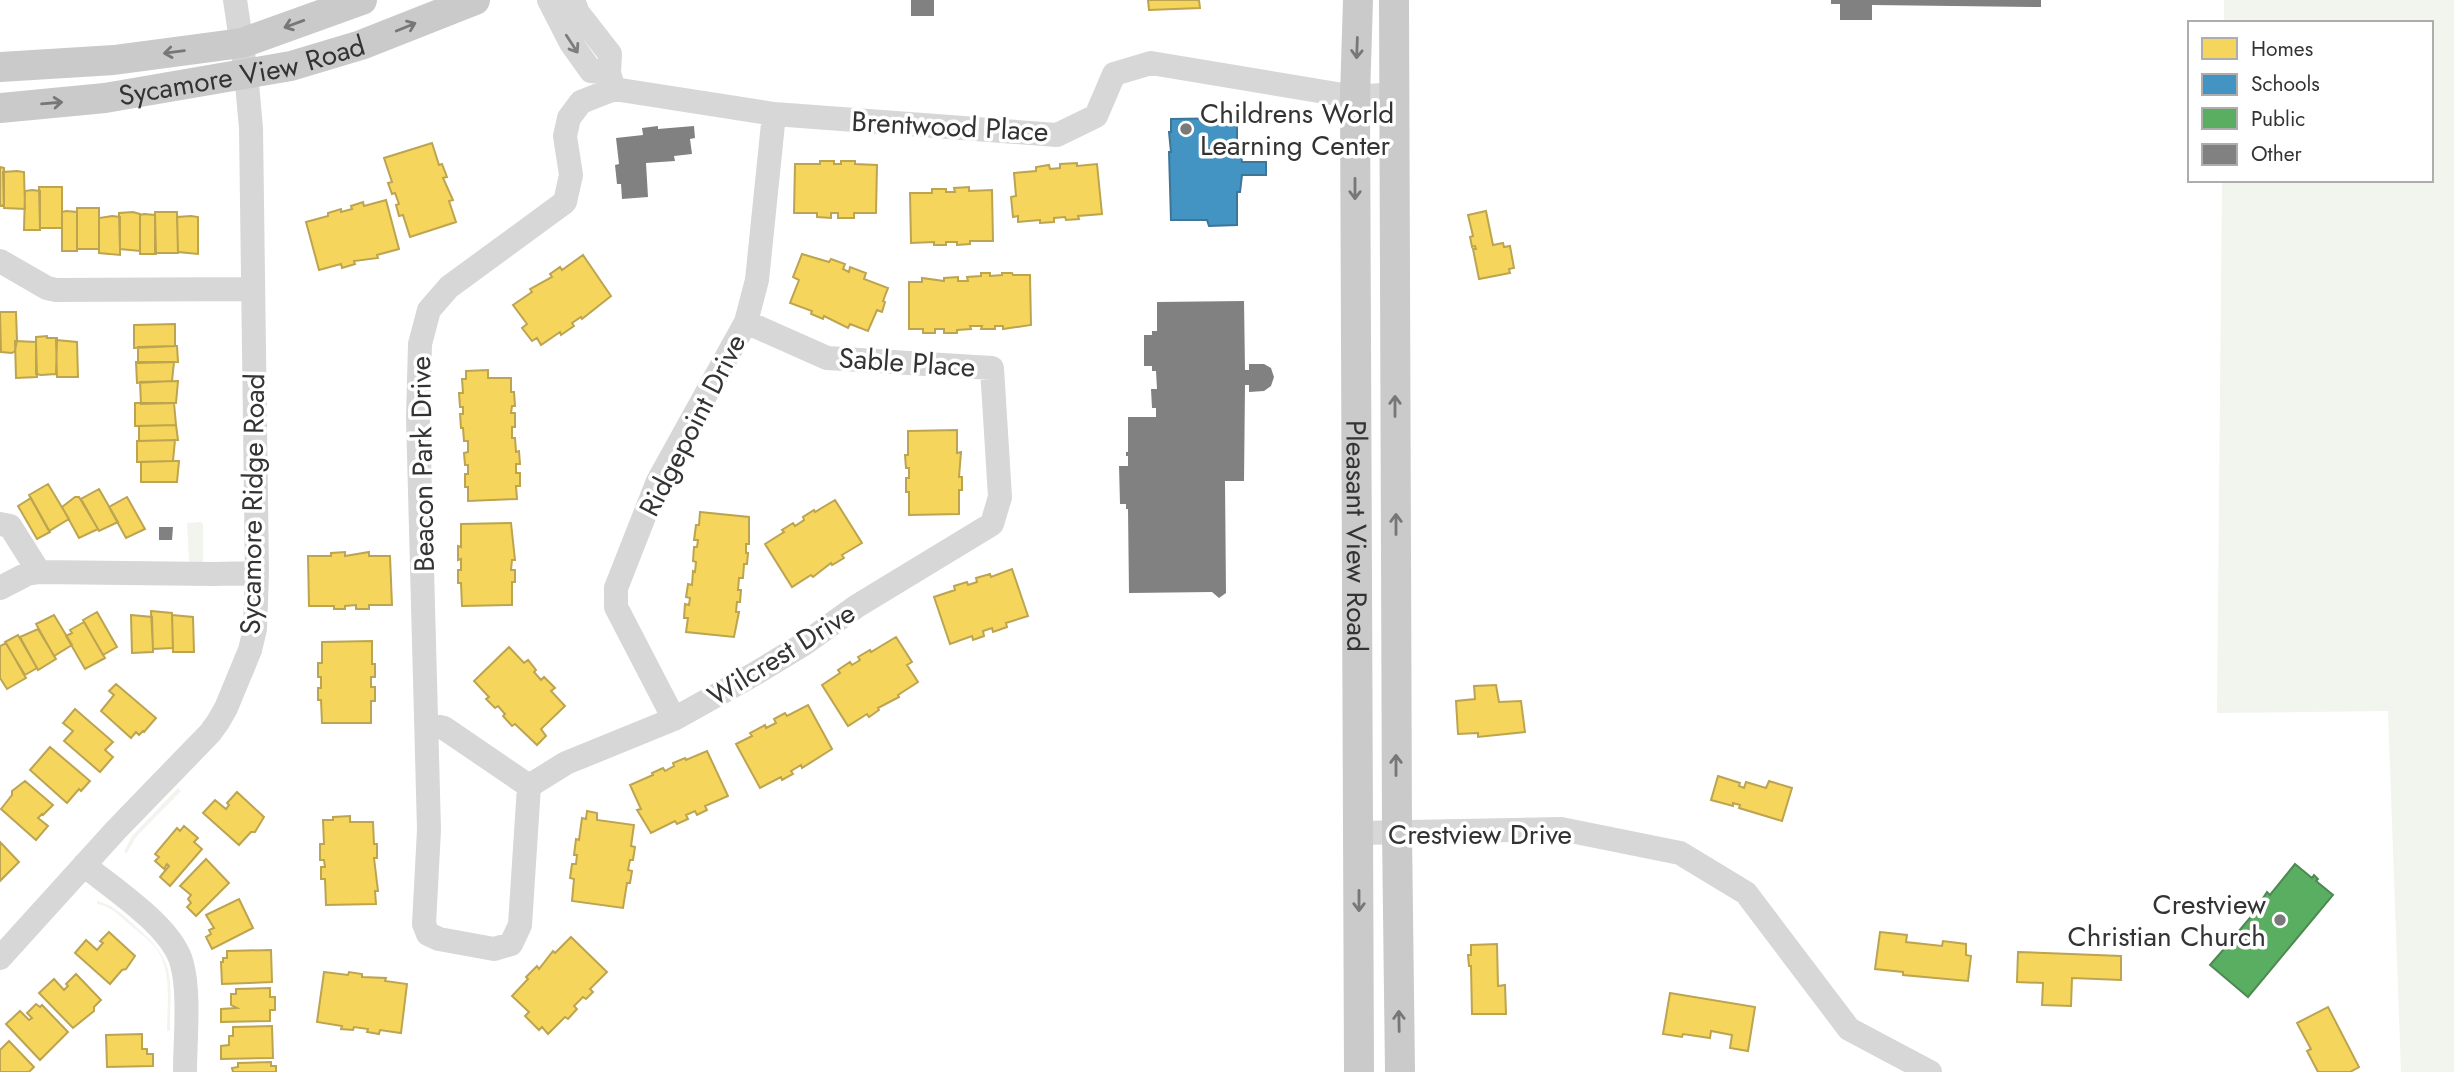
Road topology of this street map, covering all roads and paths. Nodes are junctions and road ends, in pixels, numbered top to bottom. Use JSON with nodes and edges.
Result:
{"nodes":[{"id":1,"x":235,"y":0,"type":"edge"},
{"id":2,"x":362,"y":0,"type":"edge"},
{"id":3,"x":475,"y":0,"type":"edge"},
{"id":4,"x":549,"y":0,"type":"edge"},
{"id":5,"x":573,"y":0,"type":"edge"},
{"id":6,"x":1358,"y":0,"type":"edge"},
{"id":7,"x":1394,"y":0,"type":"edge"},
{"id":8,"x":242,"y":43,"type":"junction"},
{"id":9,"x":0,"y":67,"type":"edge"},
{"id":10,"x":246,"y":74,"type":"junction"},
{"id":11,"x":611,"y":81,"type":"junction"},
{"id":12,"x":1395,"y":94,"type":"junction"},
{"id":13,"x":1355,"y":97,"type":"junction"},
{"id":14,"x":0,"y":108,"type":"edge"},
{"id":15,"x":774,"y":114,"type":"junction"},
{"id":16,"x":0,"y":261,"type":"edge"},
{"id":17,"x":253,"y":289,"type":"junction"},
{"id":18,"x":746,"y":322,"type":"junction"},
{"id":19,"x":992,"y":368,"type":"joint"},
{"id":20,"x":1357,"y":474,"type":"junction"},
{"id":21,"x":1396,"y":474,"type":"junction"},
{"id":22,"x":0,"y":524,"type":"edge"},
{"id":23,"x":39,"y":572,"type":"junction"},
{"id":24,"x":257,"y":573,"type":"junction"},
{"id":25,"x":0,"y":588,"type":"edge"},
{"id":26,"x":674,"y":719,"type":"junction"},
{"id":27,"x":427,"y":724,"type":"junction"},
{"id":28,"x":529,"y":786,"type":"junction"},
{"id":29,"x":1358,"y":833,"type":"junction"},
{"id":30,"x":1397,"y":833,"type":"junction"},
{"id":31,"x":84,"y":865,"type":"junction"},
{"id":32,"x":0,"y":958,"type":"edge"},
{"id":33,"x":185,"y":1072,"type":"edge"},
{"id":34,"x":1359,"y":1072,"type":"edge"},
{"id":35,"x":1400,"y":1072,"type":"edge"},
{"id":36,"x":1930,"y":1072,"type":"edge"}],
"edges":[{"from":1,"to":8,"type":"street","name":"Sycamore Ridge Road"},
{"from":2,"to":8,"type":"main road","name":"Sycamore View Road","one_way":true},
{"from":10,"to":3,"type":"main road","name":"Sycamore View Road","one_way":true},
{"from":4,"to":11,"type":"street","name":"Brentwood Place","one_way":true},
{"from":5,"to":11,"type":"street"},
{"from":6,"to":13,"type":"main road","name":"Pleasant View Road","one_way":true},
{"from":7,"to":12,"type":"main road","name":"Pleasant View Road"},
{"from":8,"to":9,"type":"main road","name":"Sycamore View Road","one_way":true},
{"from":8,"to":10,"type":"street","name":"Sycamore Ridge Road"},
{"from":14,"to":10,"type":"main road","name":"Sycamore View Road","one_way":true},
{"from":10,"to":17,"type":"street","name":"Sycamore Ridge Road"},
{"from":11,"to":15,"type":"street","name":"Brentwood Place"},
{"from":11,"to":27,"type":"street","name":"Beacon Park Drive"},
{"from":12,"to":13,"type":"street","name":"Brentwood Place"},
{"from":21,"to":12,"type":"main road","name":"Pleasant View Road","one_way":true},
{"from":13,"to":15,"type":"street","name":"Brentwood Place"},
{"from":13,"to":20,"type":"main road","name":"Pleasant View Road","one_way":true},
{"from":15,"to":18,"type":"street","name":"Ridgepoint Drive"},
{"from":16,"to":17,"type":"street"},
{"from":17,"to":24,"type":"street","name":"Sycamore Ridge Road"},
{"from":18,"to":19,"type":"street","name":"Sable Place"},
{"from":18,"to":26,"type":"street","name":"Ridgepoint Drive"},
{"from":19,"to":26,"type":"street","name":"Wilcrest Drive"},
{"from":20,"to":21,"type":"main road"},
{"from":20,"to":29,"type":"main road","name":"Pleasant View Road"},
{"from":30,"to":21,"type":"main road","name":"Pleasant View Road","one_way":true},
{"from":22,"to":23,"type":"street"},
{"from":23,"to":24,"type":"street"},
{"from":23,"to":25,"type":"street"},
{"from":24,"to":31,"type":"street","name":"Sycamore Ridge Road"},
{"from":26,"to":28,"type":"street","name":"Wilcrest Drive"},
{"from":27,"to":28,"type":"street"},
{"from":27,"to":28,"type":"street","name":"Beacon Park Drive"},
{"from":29,"to":30,"type":"street","name":"Crestview Drive"},
{"from":29,"to":34,"type":"main road","name":"Pleasant View Road","one_way":true},
{"from":35,"to":30,"type":"main road","name":"Pleasant View Road","one_way":true},
{"from":30,"to":36,"type":"street","name":"Crestview Drive"},
{"from":31,"to":32,"type":"street","name":"Sycamore Ridge Road"},
{"from":31,"to":33,"type":"street"}]}
